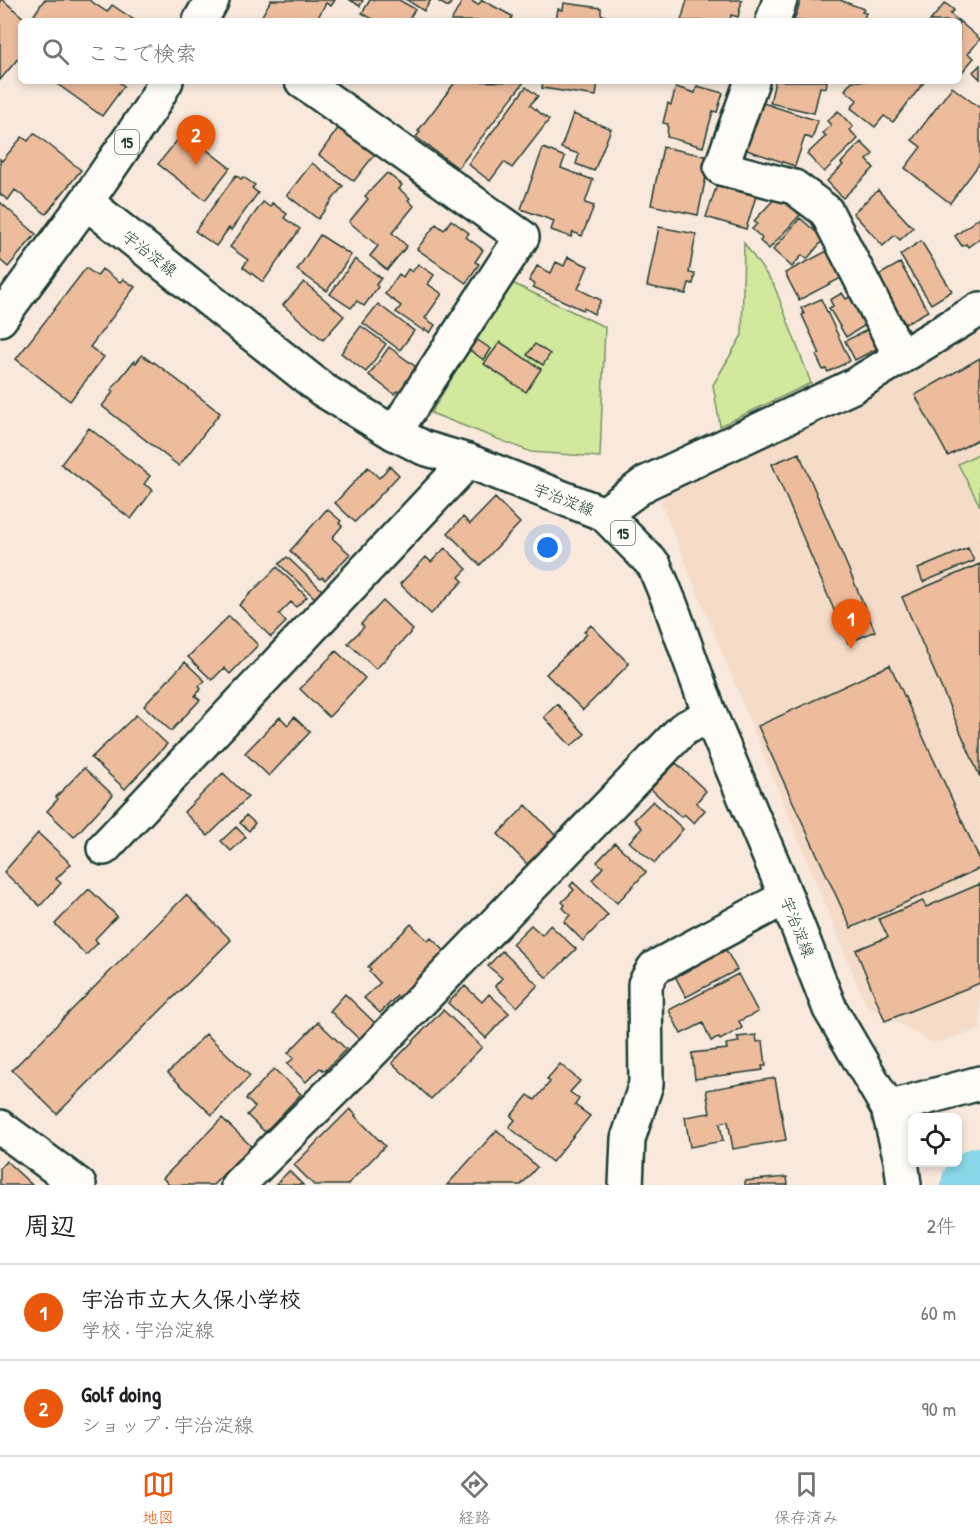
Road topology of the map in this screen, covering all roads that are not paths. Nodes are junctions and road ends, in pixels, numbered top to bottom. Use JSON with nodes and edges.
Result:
{"nodes":[{"id":1,"x":780,"y":0,"type":"edge"},
{"id":2,"x":774,"y":18,"type":"edge"},
{"id":3,"x":164,"y":84,"type":"edge"},
{"id":4,"x":306,"y":84,"type":"edge"},
{"id":5,"x":751,"y":84,"type":"edge"},
{"id":6,"x":86,"y":202,"type":"junction"},
{"id":7,"x":980,"y":309,"type":"edge"},
{"id":8,"x":0,"y":319,"type":"edge"},
{"id":9,"x":901,"y":357,"type":"junction"},
{"id":10,"x":394,"y":433,"type":"junction"},
{"id":11,"x":468,"y":461,"type":"junction"},
{"id":12,"x":604,"y":514,"type":"junction"},
{"id":13,"x":710,"y":715,"type":"junction"},
{"id":14,"x":104,"y":848,"type":"dead end"},
{"id":15,"x":786,"y":897,"type":"junction"},
{"id":16,"x":980,"y":1083,"type":"edge"},
{"id":17,"x":888,"y":1108,"type":"junction"},
{"id":18,"x":0,"y":1127,"type":"edge"},
{"id":19,"x":79,"y":1185,"type":"edge"},
{"id":20,"x":238,"y":1185,"type":"edge"},
{"id":21,"x":626,"y":1185,"type":"edge"},
{"id":22,"x":904,"y":1185,"type":"edge"}],
"edges":[{"from":1,"to":2,"type":"street"},
{"from":3,"to":6,"type":"street","number":"15"},
{"from":4,"to":10,"type":"street"},
{"from":5,"to":9,"type":"street"},
{"from":6,"to":8,"type":"street"},
{"from":6,"to":10,"type":"street","name":"宇治淀線","number":"15"},
{"from":7,"to":9,"type":"street"},
{"from":9,"to":12,"type":"street"},
{"from":10,"to":11,"type":"street","name":"宇治淀線","number":"15"},
{"from":11,"to":12,"type":"street","name":"宇治淀線","number":"15"},
{"from":11,"to":14,"type":"street"},
{"from":12,"to":13,"type":"street","name":"宇治淀線","number":"15"},
{"from":13,"to":15,"type":"street","name":"宇治淀線","number":"15"},
{"from":13,"to":20,"type":"street"},
{"from":15,"to":17,"type":"street","name":"宇治淀線","number":"15"},
{"from":15,"to":21,"type":"street"},
{"from":16,"to":17,"type":"street"},
{"from":17,"to":22,"type":"street","name":"宇治淀線","number":"15"},
{"from":18,"to":19,"type":"street"}]}
